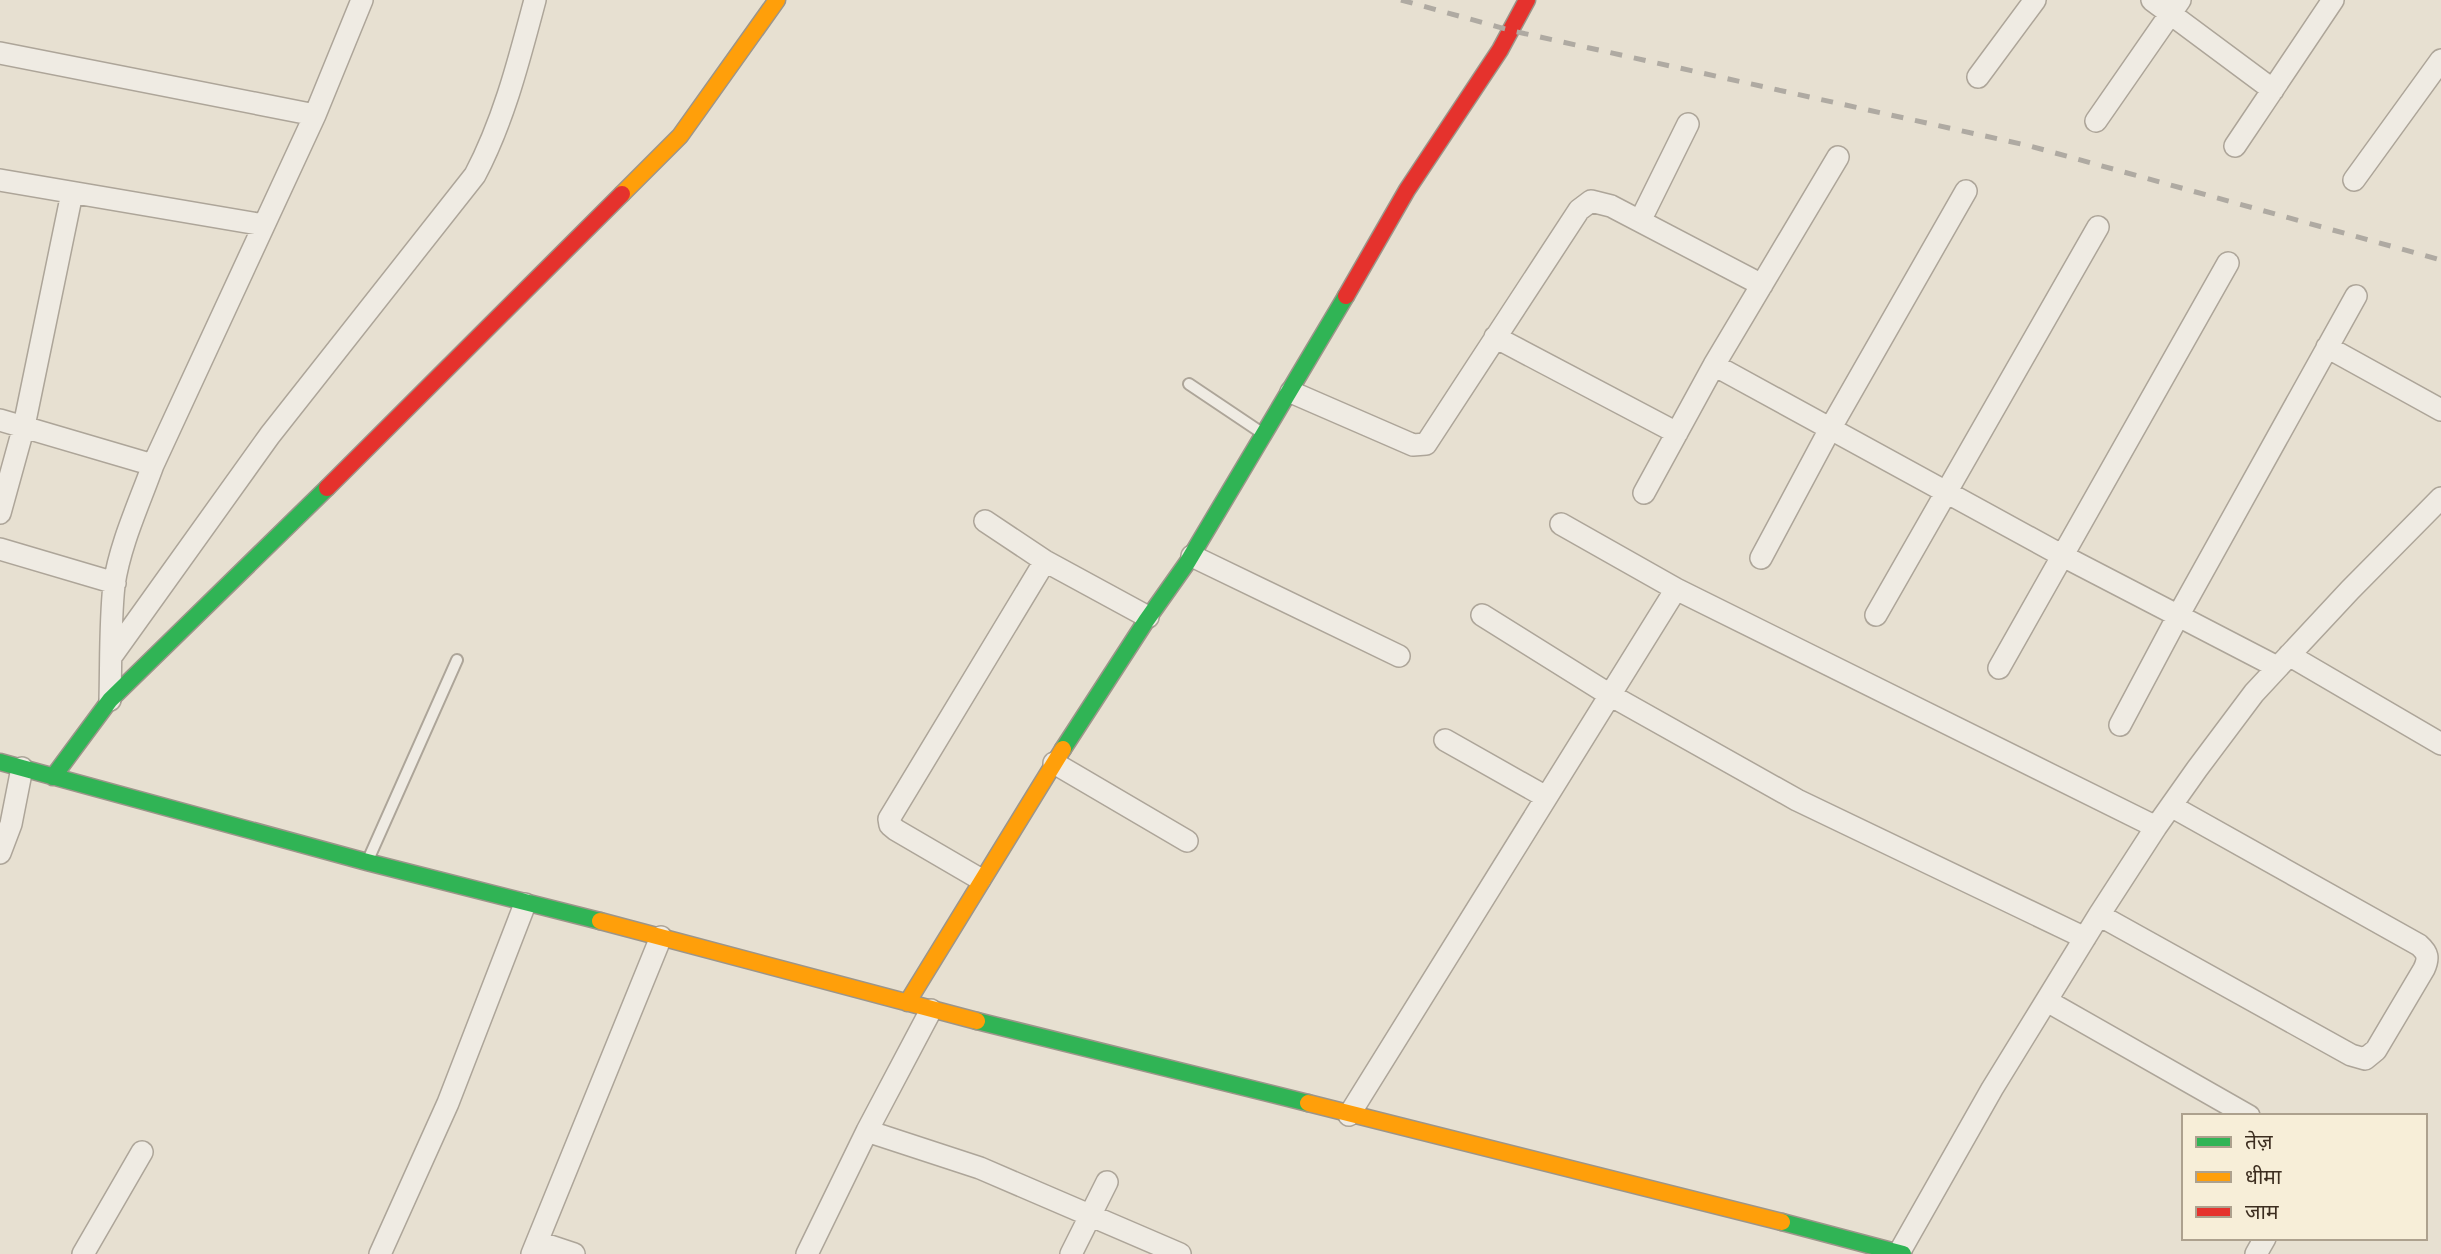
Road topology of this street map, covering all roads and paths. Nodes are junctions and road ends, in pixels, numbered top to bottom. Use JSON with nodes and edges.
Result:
{"nodes":[{"id":1,"x":362,"y":0,"type":"edge"},
{"id":2,"x":535,"y":0,"type":"edge"},
{"id":3,"x":777,"y":0,"type":"edge"},
{"id":4,"x":1527,"y":0,"type":"edge"},
{"id":5,"x":2035,"y":0,"type":"edge"},
{"id":6,"x":2152,"y":0,"type":"edge"},
{"id":7,"x":2333,"y":0,"type":"edge"},
{"id":8,"x":2175,"y":7,"type":"edge"},
{"id":9,"x":0,"y":53,"type":"edge"},
{"id":10,"x":2441,"y":60,"type":"edge"},
{"id":11,"x":1978,"y":77,"type":"dead end"},
{"id":12,"x":2273,"y":90,"type":"junction"},
{"id":13,"x":315,"y":116,"type":"junction"},
{"id":14,"x":2096,"y":121,"type":"dead end"},
{"id":15,"x":1688,"y":124,"type":"dead end"},
{"id":16,"x":2235,"y":146,"type":"dead end"},
{"id":17,"x":1838,"y":157,"type":"dead end"},
{"id":18,"x":0,"y":180,"type":"edge"},
{"id":19,"x":2354,"y":180,"type":"dead end"},
{"id":20,"x":1966,"y":191,"type":"dead end"},
{"id":21,"x":72,"y":193,"type":"junction"},
{"id":22,"x":1640,"y":221,"type":"junction"},
{"id":23,"x":264,"y":225,"type":"junction"},
{"id":24,"x":2098,"y":227,"type":"dead end"},
{"id":25,"x":2228,"y":263,"type":"dead end"},
{"id":26,"x":1762,"y":285,"type":"junction"},
{"id":27,"x":2356,"y":296,"type":"dead end"},
{"id":28,"x":1495,"y":337,"type":"junction"},
{"id":29,"x":2327,"y":347,"type":"junction"},
{"id":30,"x":1714,"y":365,"type":"junction"},
{"id":31,"x":1189,"y":384,"type":"dead end"},
{"id":32,"x":1291,"y":392,"type":"junction"},
{"id":33,"x":2441,"y":410,"type":"edge"},
{"id":34,"x":0,"y":420,"type":"edge"},
{"id":35,"x":24,"y":426,"type":"junction"},
{"id":36,"x":1830,"y":429,"type":"junction"},
{"id":37,"x":1677,"y":433,"type":"junction"},
{"id":38,"x":1265,"y":434,"type":"junction"},
{"id":39,"x":153,"y":465,"type":"junction"},
{"id":40,"x":1945,"y":492,"type":"junction"},
{"id":41,"x":1644,"y":493,"type":"dead end"},
{"id":42,"x":2441,"y":498,"type":"edge"},
{"id":43,"x":0,"y":513,"type":"edge"},
{"id":44,"x":985,"y":521,"type":"dead end"},
{"id":45,"x":1561,"y":524,"type":"dead end"},
{"id":46,"x":0,"y":549,"type":"edge"},
{"id":47,"x":1192,"y":556,"type":"junction"},
{"id":48,"x":2063,"y":556,"type":"junction"},
{"id":49,"x":1761,"y":558,"type":"dead end"},
{"id":50,"x":1045,"y":561,"type":"junction"},
{"id":51,"x":115,"y":583,"type":"junction"},
{"id":52,"x":1676,"y":589,"type":"junction"},
{"id":53,"x":1482,"y":615,"type":"dead end"},
{"id":54,"x":1876,"y":615,"type":"dead end"},
{"id":55,"x":2178,"y":616,"type":"junction"},
{"id":56,"x":1148,"y":617,"type":"junction"},
{"id":57,"x":1399,"y":656,"type":"dead end"},
{"id":58,"x":111,"y":657,"type":"junction"},
{"id":59,"x":457,"y":660,"type":"dead end"},
{"id":60,"x":2283,"y":661,"type":"junction"},
{"id":61,"x":1999,"y":668,"type":"dead end"},
{"id":62,"x":1610,"y":695,"type":"junction"},
{"id":63,"x":110,"y":699,"type":"junction"},
{"id":64,"x":2120,"y":725,"type":"dead end"},
{"id":65,"x":1445,"y":740,"type":"dead end"},
{"id":66,"x":2441,"y":744,"type":"edge"},
{"id":67,"x":0,"y":762,"type":"edge"},
{"id":68,"x":1054,"y":763,"type":"junction"},
{"id":69,"x":22,"y":768,"type":"junction"},
{"id":70,"x":53,"y":777,"type":"junction"},
{"id":71,"x":1546,"y":797,"type":"junction"},
{"id":72,"x":2171,"y":806,"type":"junction"},
{"id":73,"x":2156,"y":827,"type":"junction"},
{"id":74,"x":1187,"y":841,"type":"dead end"},
{"id":75,"x":0,"y":853,"type":"edge"},
{"id":76,"x":367,"y":862,"type":"junction"},
{"id":77,"x":980,"y":879,"type":"junction"},
{"id":78,"x":526,"y":904,"type":"junction"},
{"id":79,"x":2099,"y":915,"type":"junction"},
{"id":80,"x":661,"y":937,"type":"junction"},
{"id":81,"x":2085,"y":938,"type":"junction"},
{"id":82,"x":2047,"y":1002,"type":"junction"},
{"id":83,"x":907,"y":1003,"type":"junction"},
{"id":84,"x":931,"y":1010,"type":"junction"},
{"id":85,"x":2245,"y":1114,"type":"edge"},
{"id":86,"x":1349,"y":1115,"type":"junction"},
{"id":87,"x":867,"y":1131,"type":"junction"},
{"id":88,"x":142,"y":1152,"type":"dead end"},
{"id":89,"x":1107,"y":1182,"type":"dead end"},
{"id":90,"x":1089,"y":1215,"type":"junction"},
{"id":91,"x":535,"y":1248,"type":"edge"},
{"id":92,"x":1868,"y":1249,"type":"edge"},
{"id":93,"x":83,"y":1254,"type":"edge"},
{"id":94,"x":380,"y":1254,"type":"edge"},
{"id":95,"x":574,"y":1254,"type":"edge"},
{"id":96,"x":807,"y":1254,"type":"edge"},
{"id":97,"x":1071,"y":1254,"type":"edge"},
{"id":98,"x":1180,"y":1254,"type":"edge"},
{"id":99,"x":1901,"y":1254,"type":"edge"}],
"edges":[{"from":1,"to":13,"type":"street"},
{"from":2,"to":58,"type":"street"},
{"from":3,"to":63,"type":"street"},
{"from":4,"to":32,"type":"street"},
{"from":5,"to":11,"type":"street"},
{"from":6,"to":8,"type":"street"},
{"from":7,"to":12,"type":"street"},
{"from":8,"to":12,"type":"street"},
{"from":8,"to":14,"type":"street"},
{"from":9,"to":13,"type":"street"},
{"from":10,"to":19,"type":"street"},
{"from":12,"to":16,"type":"street"},
{"from":13,"to":23,"type":"street"},
{"from":15,"to":22,"type":"street"},
{"from":17,"to":26,"type":"street"},
{"from":18,"to":21,"type":"street"},
{"from":20,"to":36,"type":"street"},
{"from":21,"to":23,"type":"street"},
{"from":21,"to":35,"type":"street"},
{"from":22,"to":26,"type":"street"},
{"from":22,"to":28,"type":"street"},
{"from":23,"to":39,"type":"street"},
{"from":24,"to":40,"type":"street"},
{"from":25,"to":48,"type":"street"},
{"from":26,"to":30,"type":"street"},
{"from":27,"to":29,"type":"street"},
{"from":28,"to":32,"type":"street"},
{"from":28,"to":37,"type":"street"},
{"from":29,"to":33,"type":"street"},
{"from":29,"to":55,"type":"street"},
{"from":30,"to":36,"type":"street"},
{"from":30,"to":37,"type":"street"},
{"from":31,"to":38,"type":"lane"},
{"from":32,"to":38,"type":"street"},
{"from":34,"to":35,"type":"street"},
{"from":35,"to":39,"type":"street"},
{"from":35,"to":43,"type":"street"},
{"from":36,"to":40,"type":"street"},
{"from":36,"to":49,"type":"street"},
{"from":37,"to":41,"type":"street"},
{"from":38,"to":47,"type":"street"},
{"from":39,"to":51,"type":"street"},
{"from":40,"to":48,"type":"street"},
{"from":40,"to":54,"type":"street"},
{"from":42,"to":60,"type":"street"},
{"from":44,"to":50,"type":"street"},
{"from":45,"to":52,"type":"street"},
{"from":46,"to":51,"type":"street"},
{"from":47,"to":56,"type":"street"},
{"from":47,"to":57,"type":"street"},
{"from":48,"to":55,"type":"street"},
{"from":48,"to":61,"type":"street"},
{"from":50,"to":56,"type":"street"},
{"from":50,"to":77,"type":"street"},
{"from":51,"to":58,"type":"street"},
{"from":52,"to":62,"type":"street"},
{"from":52,"to":73,"type":"street"},
{"from":53,"to":62,"type":"street"},
{"from":55,"to":60,"type":"street"},
{"from":55,"to":64,"type":"street"},
{"from":56,"to":68,"type":"street"},
{"from":58,"to":63,"type":"street"},
{"from":59,"to":76,"type":"lane"},
{"from":60,"to":66,"type":"street"},
{"from":60,"to":72,"type":"street"},
{"from":62,"to":71,"type":"street"},
{"from":62,"to":81,"type":"street"},
{"from":63,"to":70,"type":"street"},
{"from":65,"to":71,"type":"street"},
{"from":67,"to":69,"type":"street"},
{"from":68,"to":74,"type":"street"},
{"from":68,"to":77,"type":"street"},
{"from":69,"to":70,"type":"street"},
{"from":69,"to":75,"type":"street"},
{"from":70,"to":76,"type":"street"},
{"from":71,"to":86,"type":"street"},
{"from":72,"to":73,"type":"street"},
{"from":72,"to":79,"type":"street"},
{"from":73,"to":79,"type":"street"},
{"from":76,"to":78,"type":"street"},
{"from":77,"to":83,"type":"street"},
{"from":78,"to":80,"type":"street"},
{"from":78,"to":94,"type":"street"},
{"from":79,"to":81,"type":"street"},
{"from":80,"to":83,"type":"street"},
{"from":80,"to":91,"type":"street"},
{"from":81,"to":82,"type":"street"},
{"from":82,"to":85,"type":"street"},
{"from":82,"to":99,"type":"street"},
{"from":83,"to":84,"type":"street"},
{"from":84,"to":86,"type":"street"},
{"from":84,"to":87,"type":"street"},
{"from":86,"to":92,"type":"street"},
{"from":87,"to":90,"type":"street"},
{"from":87,"to":96,"type":"street"},
{"from":88,"to":93,"type":"street"},
{"from":89,"to":90,"type":"street"},
{"from":90,"to":97,"type":"street"},
{"from":90,"to":98,"type":"street"},
{"from":91,"to":95,"type":"street"},
{"from":92,"to":99,"type":"street"}]}
